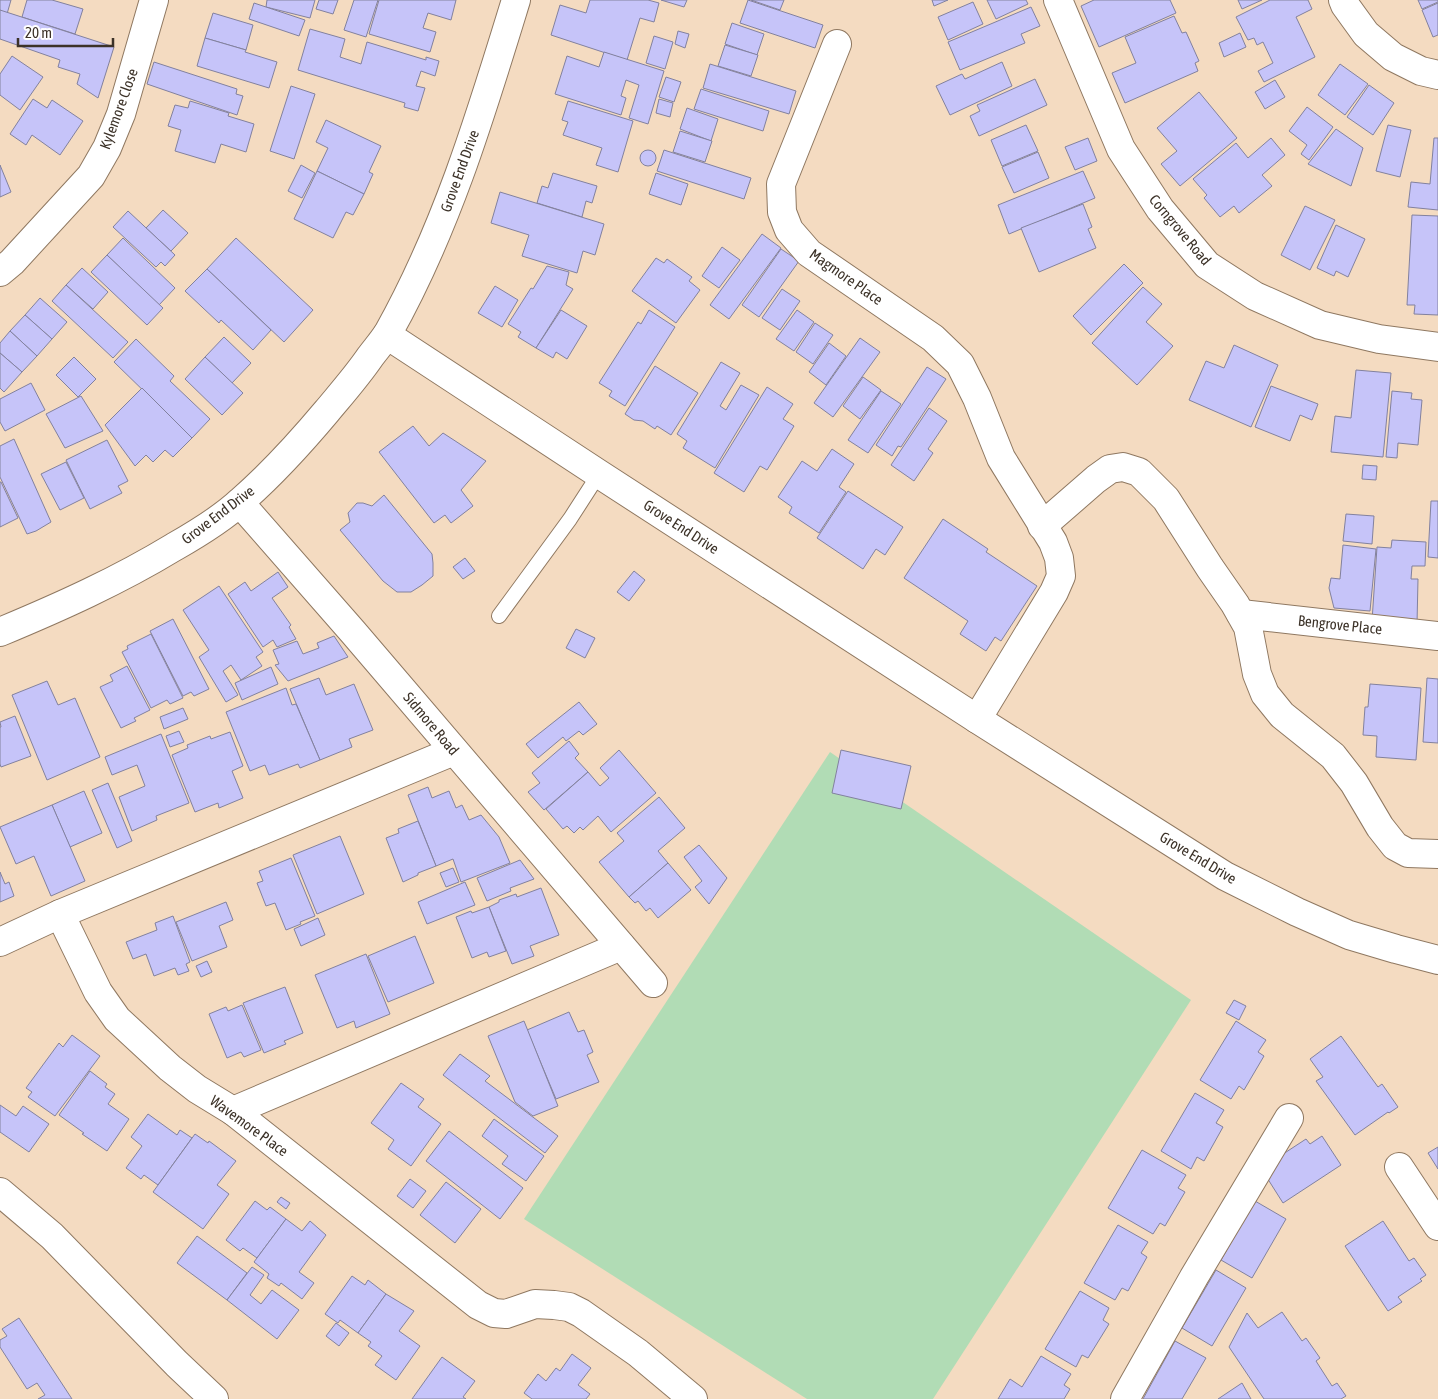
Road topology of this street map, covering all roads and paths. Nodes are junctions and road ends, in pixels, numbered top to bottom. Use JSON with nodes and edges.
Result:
{"nodes":[{"id":1,"x":154,"y":0,"type":"edge"},
{"id":2,"x":516,"y":0,"type":"edge"},
{"id":3,"x":1058,"y":0,"type":"edge"},
{"id":4,"x":1343,"y":0,"type":"edge"},
{"id":5,"x":837,"y":44,"type":"dead end"},
{"id":6,"x":1438,"y":75,"type":"edge"},
{"id":7,"x":0,"y":272,"type":"edge"},
{"id":8,"x":387,"y":335,"type":"junction"},
{"id":9,"x":1438,"y":347,"type":"edge"},
{"id":10,"x":599,"y":474,"type":"junction"},
{"id":11,"x":240,"y":502,"type":"junction"},
{"id":12,"x":1042,"y":526,"type":"junction"},
{"id":13,"x":1241,"y":614,"type":"junction"},
{"id":14,"x":499,"y":616,"type":"dead end"},
{"id":15,"x":0,"y":632,"type":"edge"},
{"id":16,"x":1438,"y":636,"type":"edge"},
{"id":17,"x":977,"y":719,"type":"junction"},
{"id":18,"x":454,"y":751,"type":"junction"},
{"id":19,"x":1438,"y":854,"type":"edge"},
{"id":20,"x":60,"y":914,"type":"junction"},
{"id":21,"x":0,"y":942,"type":"edge"},
{"id":22,"x":621,"y":946,"type":"junction"},
{"id":23,"x":1438,"y":960,"type":"edge"},
{"id":24,"x":653,"y":983,"type":"dead end"},
{"id":25,"x":233,"y":1111,"type":"junction"},
{"id":26,"x":1289,"y":1118,"type":"dead end"},
{"id":27,"x":1399,"y":1167,"type":"dead end"},
{"id":28,"x":0,"y":1192,"type":"edge"},
{"id":29,"x":1438,"y":1226,"type":"edge"},
{"id":30,"x":214,"y":1399,"type":"edge"},
{"id":31,"x":693,"y":1399,"type":"edge"},
{"id":32,"x":1125,"y":1399,"type":"edge"}],
"edges":[{"from":1,"to":7,"type":"street","name":"Kylemore Close"},
{"from":2,"to":8,"type":"street","name":"Grove End Drive"},
{"from":3,"to":9,"type":"street","name":"Corngrove Road"},
{"from":4,"to":6,"type":"street"},
{"from":5,"to":12,"type":"street","name":"Magmore Place"},
{"from":8,"to":10,"type":"street","name":"Grove End Drive"},
{"from":8,"to":11,"type":"street","name":"Grove End Drive"},
{"from":10,"to":14,"type":"lane"},
{"from":10,"to":17,"type":"street","name":"Grove End Drive"},
{"from":11,"to":15,"type":"street","name":"Grove End Drive"},
{"from":11,"to":18,"type":"street","name":"Sidmore Road"},
{"from":12,"to":13,"type":"street"},
{"from":12,"to":17,"type":"street"},
{"from":13,"to":16,"type":"street","name":"Bengrove Place"},
{"from":13,"to":19,"type":"street"},
{"from":17,"to":23,"type":"street","name":"Grove End Drive"},
{"from":18,"to":20,"type":"street"},
{"from":18,"to":22,"type":"street","name":"Sidmore Road"},
{"from":20,"to":21,"type":"street"},
{"from":20,"to":25,"type":"street","name":"Wavemore Place"},
{"from":22,"to":24,"type":"street","name":"Sidmore Road"},
{"from":22,"to":25,"type":"street"},
{"from":25,"to":31,"type":"street","name":"Wavemore Place"},
{"from":26,"to":32,"type":"street"},
{"from":27,"to":29,"type":"street"},
{"from":28,"to":30,"type":"street"}]}
